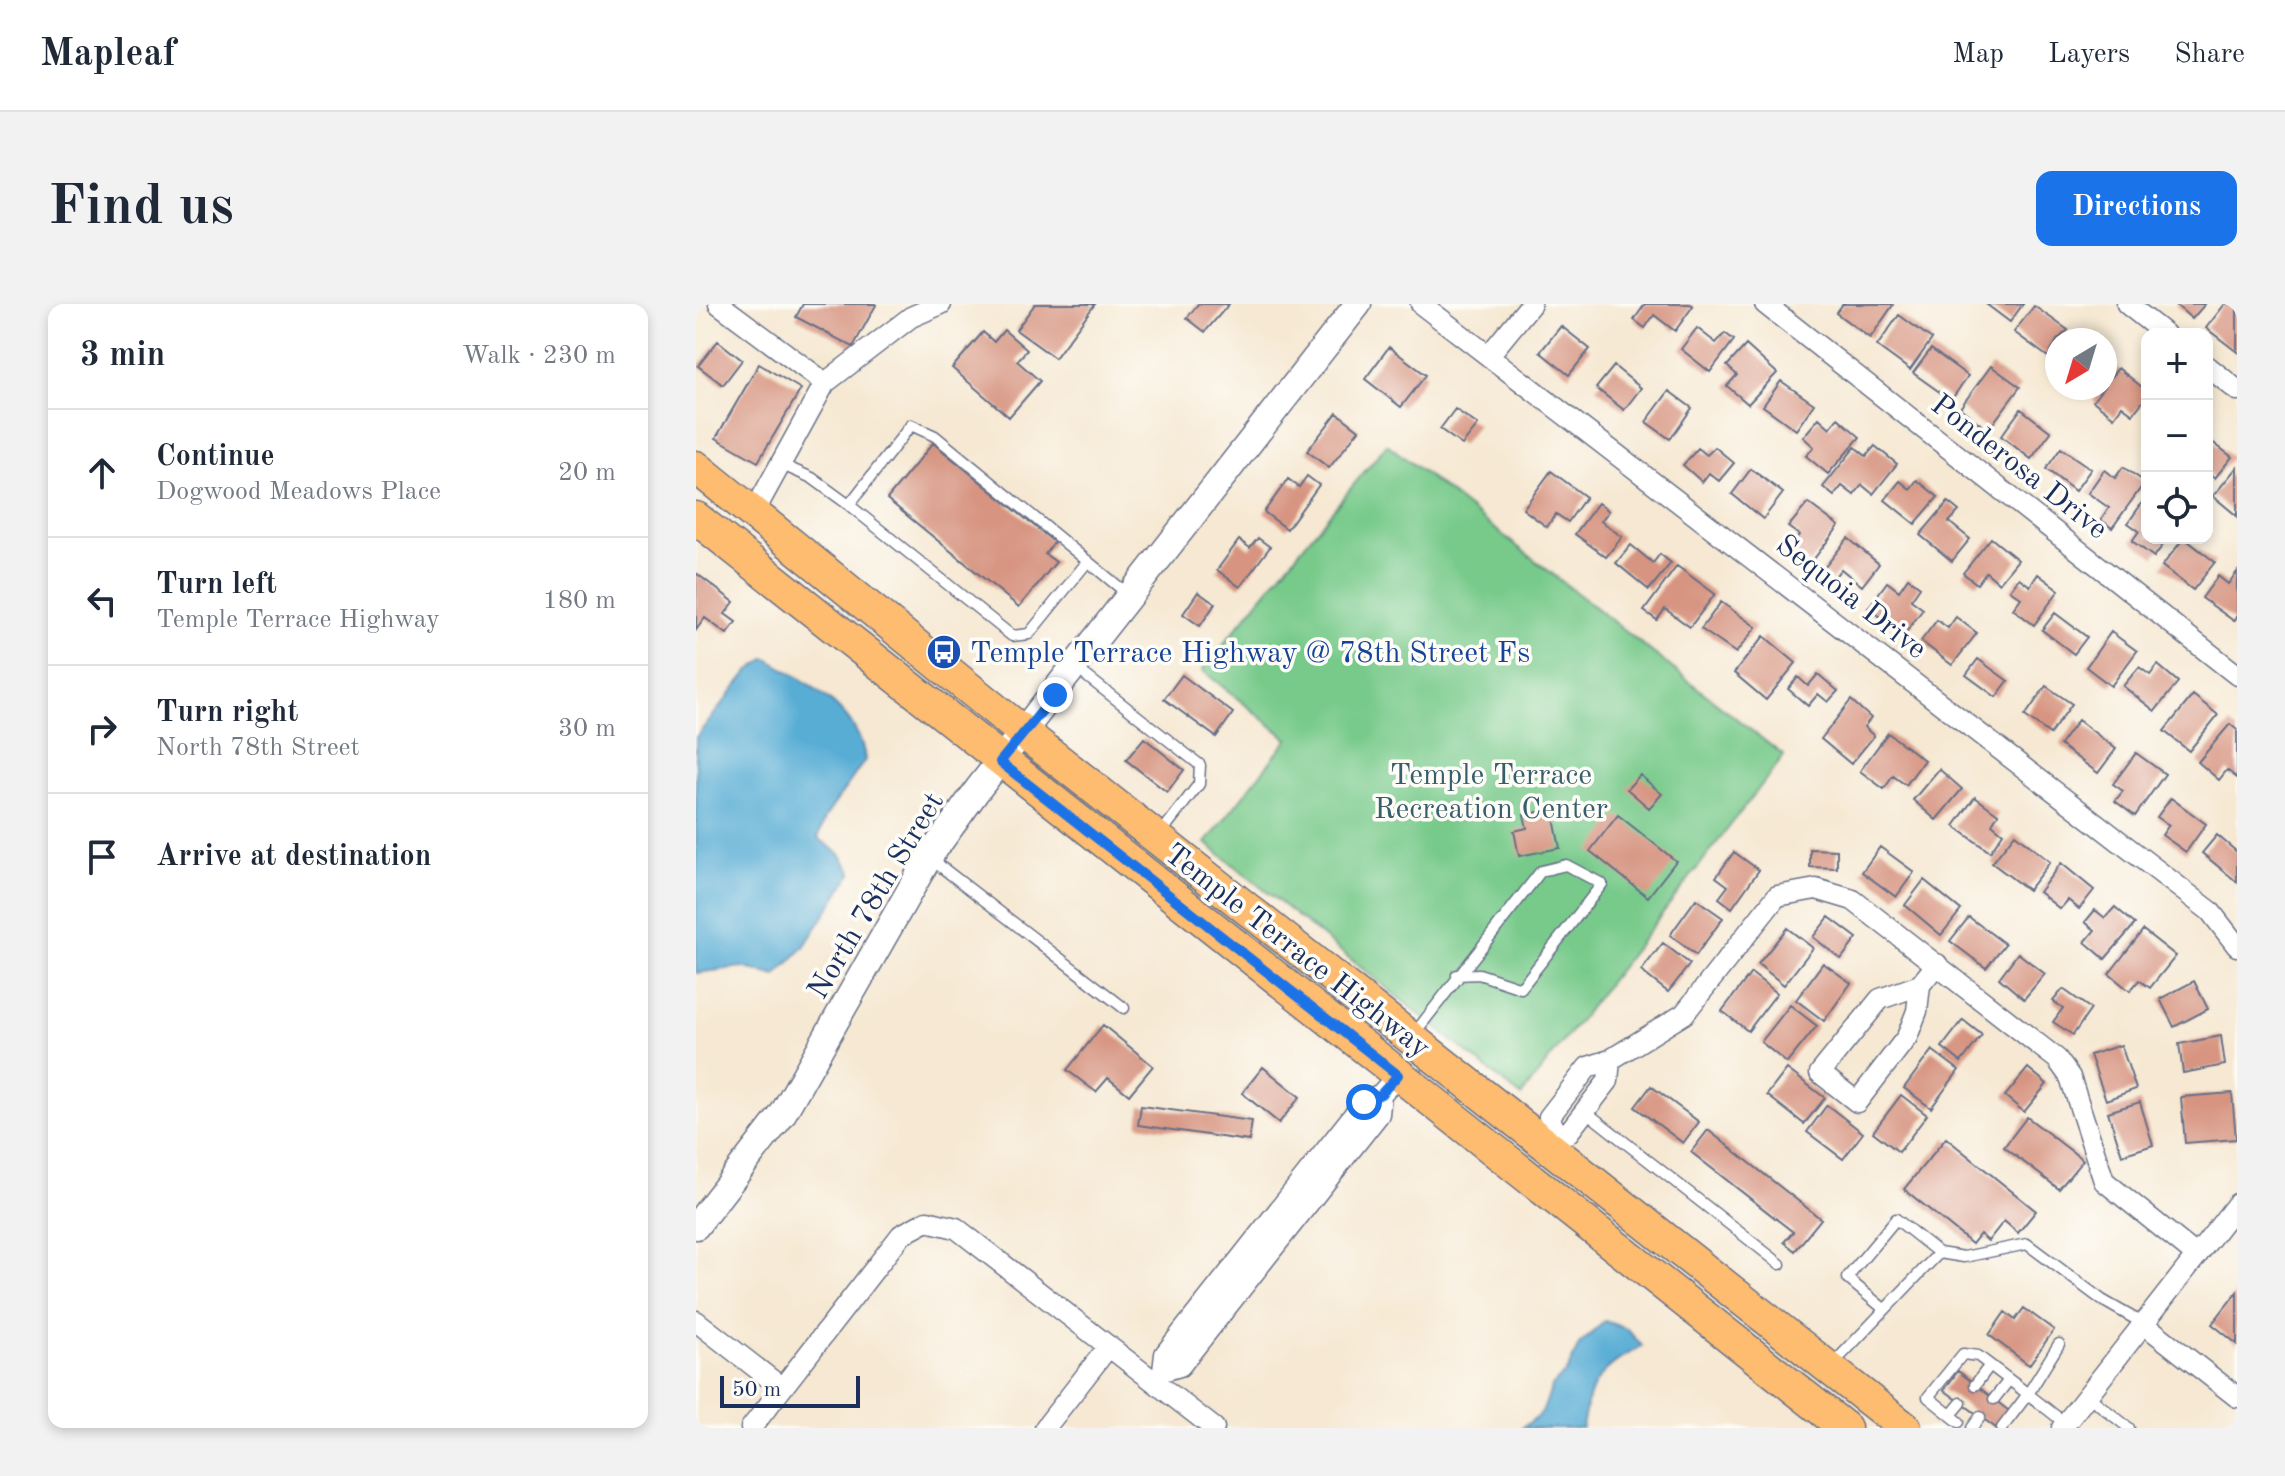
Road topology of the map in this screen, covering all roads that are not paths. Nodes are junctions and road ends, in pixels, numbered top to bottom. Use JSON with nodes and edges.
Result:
{"nodes":[{"id":1,"x":719,"y":304,"type":"edge"},
{"id":2,"x":941,"y":304,"type":"edge"},
{"id":3,"x":1358,"y":304,"type":"edge"},
{"id":4,"x":1421,"y":304,"type":"edge"},
{"id":5,"x":1531,"y":304,"type":"edge"},
{"id":6,"x":1765,"y":304,"type":"edge"},
{"id":7,"x":2127,"y":304,"type":"edge"},
{"id":8,"x":2157,"y":328,"type":"edge"},
{"id":9,"x":1490,"y":354,"type":"junction"},
{"id":10,"x":2213,"y":371,"type":"edge"},
{"id":11,"x":825,"y":383,"type":"junction"},
{"id":12,"x":2237,"y":390,"type":"edge"},
{"id":13,"x":780,"y":464,"type":"junction"},
{"id":14,"x":697,"y":469,"type":"edge"},
{"id":15,"x":849,"y":505,"type":"junction"},
{"id":16,"x":753,"y":514,"type":"junction"},
{"id":17,"x":696,"y":518,"type":"edge"},
{"id":18,"x":1088,"y":561,"type":"junction"},
{"id":19,"x":1131,"y":597,"type":"junction"},
{"id":20,"x":1076,"y":668,"type":"junction"},
{"id":21,"x":2237,"y":675,"type":"edge"},
{"id":22,"x":1024,"y":733,"type":"junction"},
{"id":23,"x":1000,"y":762,"type":"junction"},
{"id":24,"x":1157,"y":838,"type":"junction"},
{"id":25,"x":929,"y":857,"type":"junction"},
{"id":26,"x":2237,"y":946,"type":"edge"},
{"id":27,"x":1937,"y":964,"type":"junction"},
{"id":28,"x":1457,"y":975,"type":"junction"},
{"id":29,"x":1920,"y":985,"type":"junction"},
{"id":30,"x":1124,"y":1008,"type":"dead end"},
{"id":31,"x":1411,"y":1038,"type":"junction"},
{"id":32,"x":1610,"y":1060,"type":"junction"},
{"id":33,"x":1390,"y":1084,"type":"junction"},
{"id":34,"x":1585,"y":1111,"type":"junction"},
{"id":35,"x":1551,"y":1139,"type":"junction"},
{"id":36,"x":2237,"y":1204,"type":"edge"},
{"id":37,"x":696,"y":1226,"type":"edge"},
{"id":38,"x":1939,"y":1253,"type":"junction"},
{"id":39,"x":2197,"y":1256,"type":"junction"},
{"id":40,"x":1780,"y":1264,"type":"dead end"},
{"id":41,"x":1884,"y":1309,"type":"junction"},
{"id":42,"x":696,"y":1321,"type":"edge"},
{"id":43,"x":2144,"y":1324,"type":"junction"},
{"id":44,"x":2059,"y":1344,"type":"dead end"},
{"id":45,"x":1109,"y":1346,"type":"junction"},
{"id":46,"x":1990,"y":1365,"type":"junction"},
{"id":47,"x":1829,"y":1368,"type":"junction"},
{"id":48,"x":1159,"y":1376,"type":"junction"},
{"id":49,"x":2009,"y":1380,"type":"junction"},
{"id":50,"x":1975,"y":1385,"type":"dead end"},
{"id":51,"x":782,"y":1388,"type":"junction"},
{"id":52,"x":2028,"y":1394,"type":"junction"},
{"id":53,"x":2088,"y":1396,"type":"junction"},
{"id":54,"x":2237,"y":1397,"type":"edge"},
{"id":55,"x":1994,"y":1399,"type":"dead end"},
{"id":56,"x":1961,"y":1403,"type":"dead end"},
{"id":57,"x":1980,"y":1417,"type":"dead end"},
{"id":58,"x":1960,"y":1424,"type":"edge"},
{"id":59,"x":2064,"y":1426,"type":"edge"},
{"id":60,"x":751,"y":1428,"type":"edge"},
{"id":61,"x":1045,"y":1428,"type":"edge"},
{"id":62,"x":1214,"y":1428,"type":"edge"},
{"id":63,"x":1845,"y":1428,"type":"edge"},
{"id":64,"x":1905,"y":1428,"type":"edge"},
{"id":65,"x":2002,"y":1428,"type":"edge"},
{"id":66,"x":2129,"y":1428,"type":"edge"}],
"edges":[{"from":1,"to":11,"type":"street"},
{"from":2,"to":11,"type":"street"},
{"from":3,"to":19,"type":"street","name":"North 78th Street"},
{"from":4,"to":9,"type":"street","name":"Sequoia Drive"},
{"from":5,"to":9,"type":"street"},
{"from":6,"to":21,"type":"street","name":"Ponderosa Drive"},
{"from":7,"to":8,"type":"street"},
{"from":9,"to":26,"type":"street","name":"Sequoia Drive"},
{"from":10,"to":12,"type":"street"},
{"from":11,"to":13,"type":"street"},
{"from":13,"to":15,"type":"lane"},
{"from":13,"to":16,"type":"street"},
{"from":14,"to":16,"type":"main road","name":"Temple Terrace Highway"},
{"from":15,"to":18,"type":"lane"},
{"from":15,"to":18,"type":"lane"},
{"from":16,"to":22,"type":"main road","name":"Temple Terrace Highway"},
{"from":17,"to":23,"type":"main road","name":"Temple Terrace Highway"},
{"from":18,"to":19,"type":"lane"},
{"from":19,"to":20,"type":"street","name":"North 78th Street"},
{"from":20,"to":22,"type":"street","name":"North 78th Street"},
{"from":20,"to":24,"type":"lane"},
{"from":22,"to":23,"type":"street","name":"North 78th Street"},
{"from":22,"to":24,"type":"main road","name":"Temple Terrace Highway"},
{"from":23,"to":25,"type":"street","name":"North 78th Street"},
{"from":23,"to":33,"type":"main road","name":"Temple Terrace Highway"},
{"from":24,"to":31,"type":"main road","name":"Temple Terrace Highway"},
{"from":25,"to":30,"type":"lane"},
{"from":25,"to":37,"type":"street","name":"North 78th Street"},
{"from":27,"to":29,"type":"street"},
{"from":27,"to":32,"type":"street"},
{"from":27,"to":39,"type":"street"},
{"from":28,"to":28,"type":"lane"},
{"from":28,"to":31,"type":"lane"},
{"from":29,"to":29,"type":"street"},
{"from":31,"to":35,"type":"main road","name":"Temple Terrace Highway"},
{"from":32,"to":34,"type":"street"},
{"from":32,"to":35,"type":"street"},
{"from":33,"to":35,"type":"main road"},
{"from":33,"to":48,"type":"street"},
{"from":33,"to":63,"type":"main road","name":"Temple Terrace Highway"},
{"from":34,"to":35,"type":"street"},
{"from":34,"to":40,"type":"lane"},
{"from":35,"to":47,"type":"main road","name":"Temple Terrace Highway"},
{"from":36,"to":39,"type":"street"},
{"from":38,"to":41,"type":"lane"},
{"from":38,"to":41,"type":"lane"},
{"from":38,"to":43,"type":"lane"},
{"from":39,"to":43,"type":"street"},
{"from":41,"to":47,"type":"lane"},
{"from":42,"to":51,"type":"street"},
{"from":43,"to":53,"type":"street"},
{"from":43,"to":54,"type":"street"},
{"from":44,"to":52,"type":"lane"},
{"from":45,"to":48,"type":"street"},
{"from":45,"to":51,"type":"street"},
{"from":45,"to":61,"type":"street"},
{"from":46,"to":49,"type":"lane"},
{"from":46,"to":50,"type":"lane"},
{"from":46,"to":58,"type":"lane"},
{"from":47,"to":64,"type":"main road","name":"Temple Terrace Highway"},
{"from":48,"to":62,"type":"street"},
{"from":49,"to":52,"type":"lane"},
{"from":49,"to":55,"type":"lane"},
{"from":51,"to":60,"type":"street"},
{"from":52,"to":59,"type":"lane"},
{"from":52,"to":65,"type":"lane"},
{"from":53,"to":59,"type":"street"},
{"from":53,"to":66,"type":"lane"},
{"from":56,"to":58,"type":"lane"},
{"from":57,"to":58,"type":"lane"}]}
